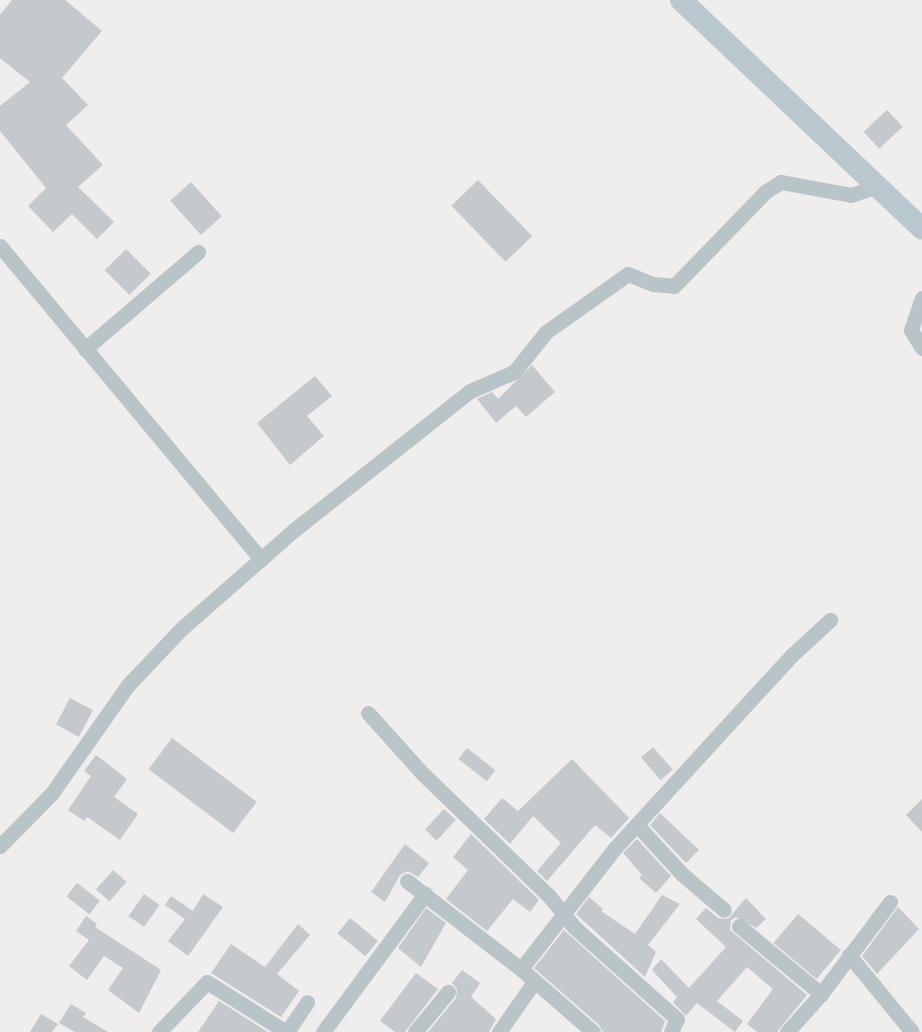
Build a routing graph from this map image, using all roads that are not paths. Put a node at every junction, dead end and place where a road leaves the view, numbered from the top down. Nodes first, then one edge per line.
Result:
1 (689, 3) edge
2 (877, 186) junction
3 (922, 229) edge
4 (0, 246) edge
5 (198, 252) dead end
6 (922, 298) edge
7 (922, 348) edge
8 (85, 349) junction
9 (261, 559) junction
10 (830, 620) dead end
11 (368, 713) dead end
12 (637, 825) junction
13 (0, 846) edge
14 (407, 880) dead end
15 (425, 894) junction
16 (890, 902) dead end
17 (724, 910) dead end
18 (564, 916) junction
19 (739, 926) dead end
20 (849, 955) junction
21 (521, 969) junction
22 (534, 982) junction
23 (448, 992) dead end
24 (821, 994) junction
25 (307, 1002) dead end
26 (159, 1032) edge
27 (287, 1032) edge
28 (323, 1032) edge
29 (415, 1032) edge
30 (499, 1032) edge
31 (593, 1032) edge
32 (671, 1032) edge
33 (787, 1032) edge
34 (912, 1032) edge

1 - 2 street
2 - 3 street
2 - 9 street
4 - 8 street
5 - 8 street
6 - 7 street
8 - 9 street
9 - 13 street
10 - 12 street
11 - 18 street
12 - 17 street
12 - 18 street
14 - 15 street
15 - 21 street
15 - 28 street
16 - 20 street
18 - 21 street
18 - 32 street
19 - 24 street
20 - 24 street
20 - 34 street
21 - 22 street
22 - 30 street
22 - 31 street
23 - 29 street
24 - 33 street
25 - 27 street
26 - 27 street

